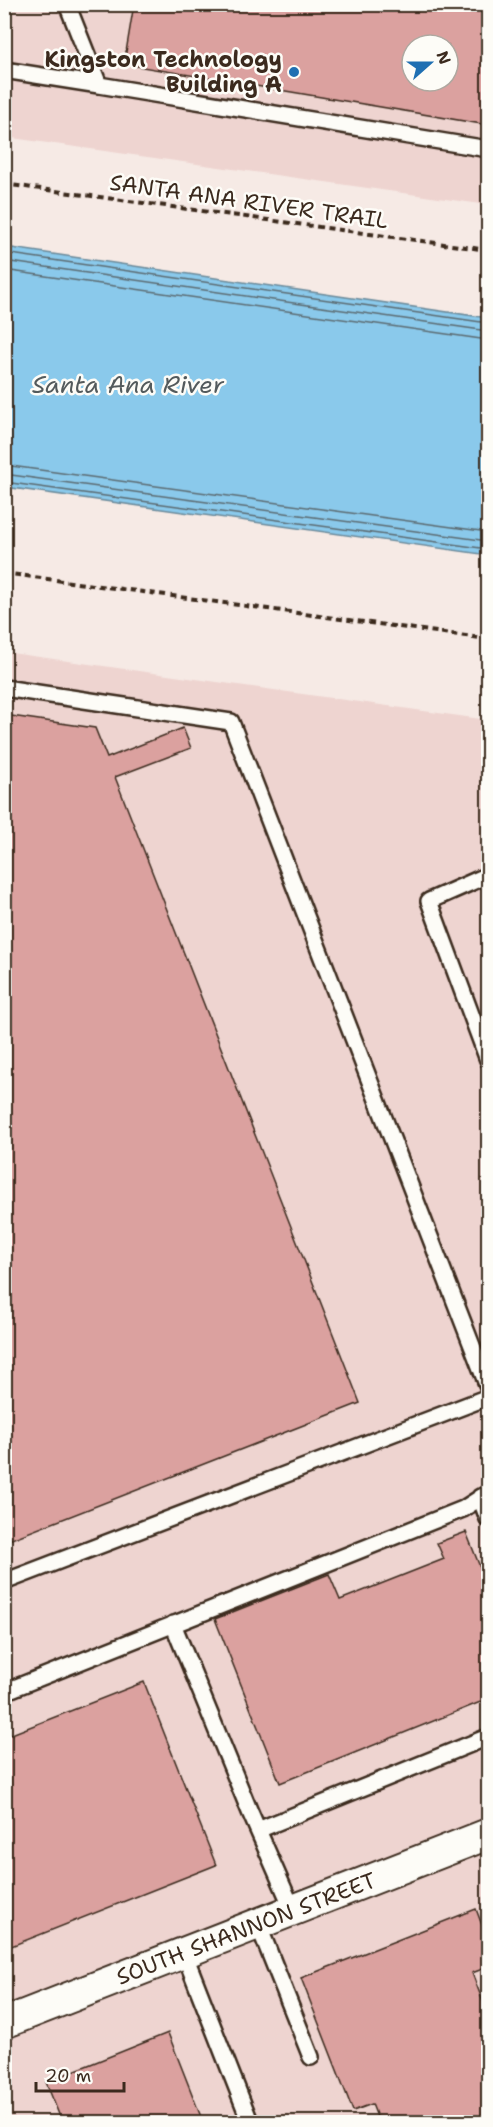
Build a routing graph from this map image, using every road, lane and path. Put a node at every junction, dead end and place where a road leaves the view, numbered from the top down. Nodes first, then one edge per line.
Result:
1 (67, 4) edge
2 (4, 70) edge
3 (99, 85) junction
4 (489, 149) edge
5 (4, 184) edge
6 (489, 250) edge
7 (4, 573) edge
8 (489, 639) edge
9 (4, 688) edge
10 (489, 875) edge
11 (489, 1060) edge
12 (489, 1387) edge
13 (489, 1397) edge
14 (484, 1495) edge
15 (489, 1519) edge
16 (4, 1582) edge
17 (173, 1624) junction
18 (4, 1692) edge
19 (489, 1737) edge
20 (258, 1830) junction
21 (489, 1834) edge
22 (293, 1910) junction
23 (258, 1924) junction
24 (184, 1953) junction
25 (4, 2023) edge
26 (311, 2057) dead end
27 (249, 2119) dead end

1 - 3 lane
2 - 3 lane
3 - 4 lane
5 - 6 path, SANTA ANA RIVER TRAIL
7 - 8 path
9 - 12 lane
10 - 11 lane
13 - 16 lane
14 - 15 lane
14 - 17 lane
17 - 18 lane
17 - 20 lane
19 - 20 lane
20 - 22 lane
21 - 22 street, SOUTH SHANNON STREET
22 - 23 street, SOUTH SHANNON STREET
23 - 24 street, SOUTH SHANNON STREET
23 - 26 lane
24 - 25 street, SOUTH SHANNON STREET
24 - 27 lane

